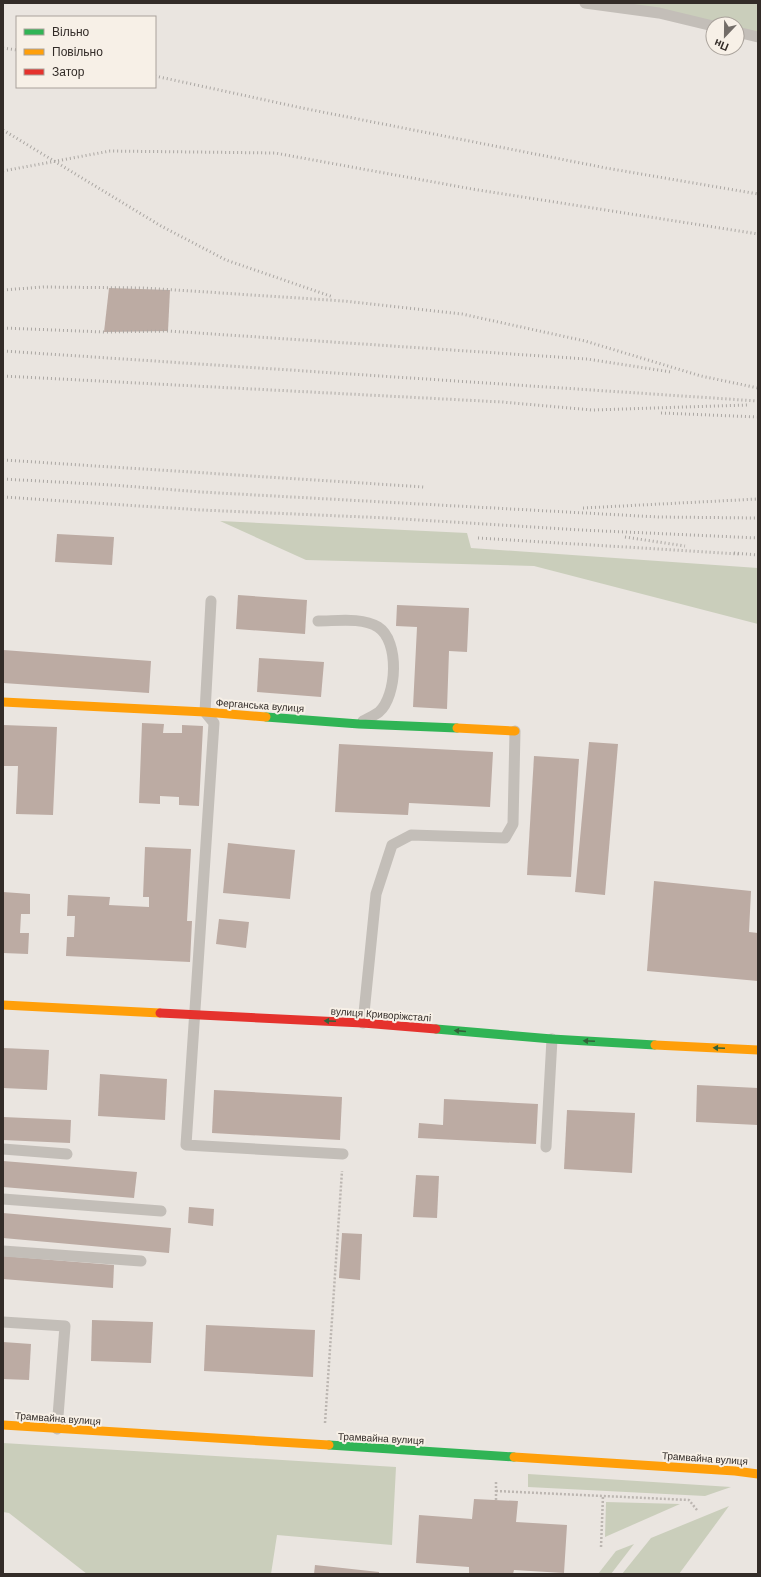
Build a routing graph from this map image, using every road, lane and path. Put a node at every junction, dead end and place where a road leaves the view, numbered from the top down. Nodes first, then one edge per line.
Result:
1 (585, 3) edge
2 (705, 24) edge
3 (745, 34) edge
4 (758, 37) edge
5 (211, 601) dead end
6 (318, 621) dead end
7 (3, 702) edge
8 (205, 712) junction
9 (359, 724) junction
10 (515, 731) joint
11 (3, 1005) edge
12 (194, 1015) junction
13 (363, 1023) junction
14 (552, 1039) junction
15 (758, 1050) edge
16 (546, 1147) dead end
17 (3, 1149) edge
18 (67, 1154) dead end
19 (343, 1154) joint
20 (3, 1199) edge
21 (161, 1211) dead end
22 (3, 1251) edge
23 (140, 1261) dead end
24 (3, 1322) edge
25 (3, 1425) edge
26 (57, 1429) junction
27 (323, 1446) junction
28 (758, 1474) edge
29 (496, 1491) dead end
30 (603, 1496) junction
31 (697, 1510) dead end
32 (601, 1547) dead end

1 - 2 lane
3 - 4 lane
5 - 8 lane
6 - 9 lane
7 - 8 street, Ферганська вулиця
8 - 9 street, Ферганська вулиця
8 - 12 lane
9 - 10 street, Ферганська вулиця
10 - 13 lane
11 - 12 street, вулиця Криворіжсталі
13 -> 12 street, вулиця Криворіжсталі
12 - 19 lane
14 -> 13 street, вулиця Криворіжсталі
15 -> 14 street, вулиця Криворіжсталі
14 - 16 lane
17 - 18 lane
19 - 27 path
20 - 21 lane
22 - 23 lane
24 - 26 lane
25 - 26 street, Трамвайна вулиця
26 - 27 street, Трамвайна вулиця
27 - 28 street, Трамвайна вулиця
29 - 30 path
30 - 31 path
30 - 32 path

